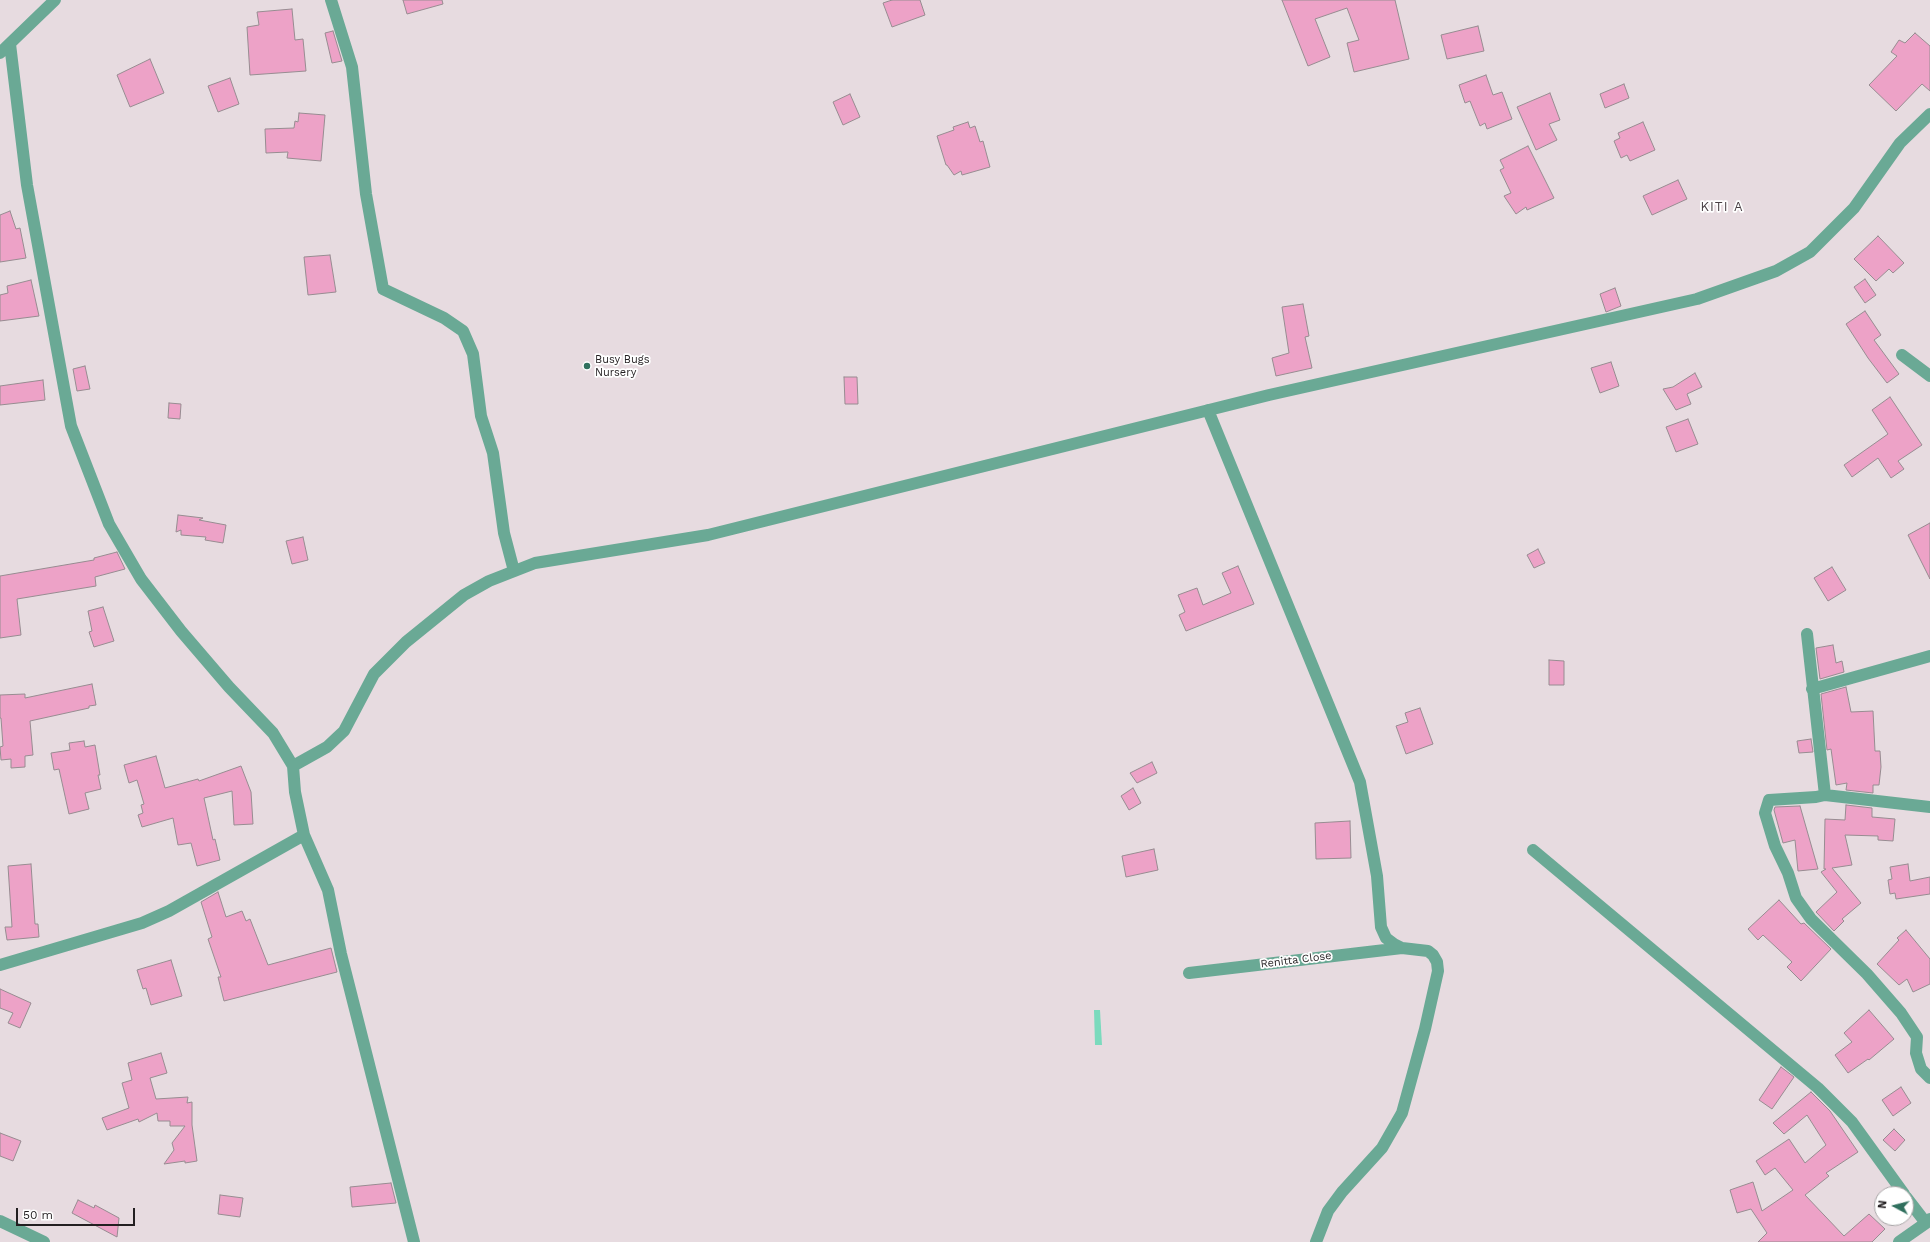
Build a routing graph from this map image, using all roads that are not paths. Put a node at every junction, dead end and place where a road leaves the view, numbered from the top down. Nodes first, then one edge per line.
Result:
1 (42, 0) edge
2 (54, 0) edge
3 (331, 0) edge
4 (41, 14) junction
5 (10, 44) junction
6 (0, 53) edge
7 (1930, 114) edge
8 (1902, 355) dead end
9 (1930, 376) edge
10 (1208, 410) junction
11 (514, 571) junction
12 (1807, 634) dead end
13 (1930, 656) edge
14 (1812, 689) junction
15 (293, 766) junction
16 (1825, 794) junction
17 (1930, 807) edge
18 (304, 835) junction
19 (1533, 850) dead end
20 (1402, 948) junction
21 (0, 965) edge
22 (1189, 973) dead end
23 (1930, 1078) edge
24 (1898, 1186) edge
25 (1914, 1206) edge
26 (0, 1221) edge
27 (1928, 1221) edge
28 (44, 1242) edge
29 (414, 1242) edge
30 (1316, 1242) edge
31 (1899, 1242) edge

1 - 4 street
2 - 4 street
3 - 11 street
4 - 5 street
5 - 6 street
5 - 15 street
7 - 10 street
8 - 9 street
10 - 11 street
10 - 20 street
11 - 15 street
12 - 14 street
13 - 14 street
14 - 16 street
15 - 18 street
16 - 17 street
16 - 23 street
18 - 21 street
18 - 29 street
19 - 24 street
20 - 22 street, Renitta Close
20 - 30 street
25 - 27 street
26 - 28 street
27 - 31 street

